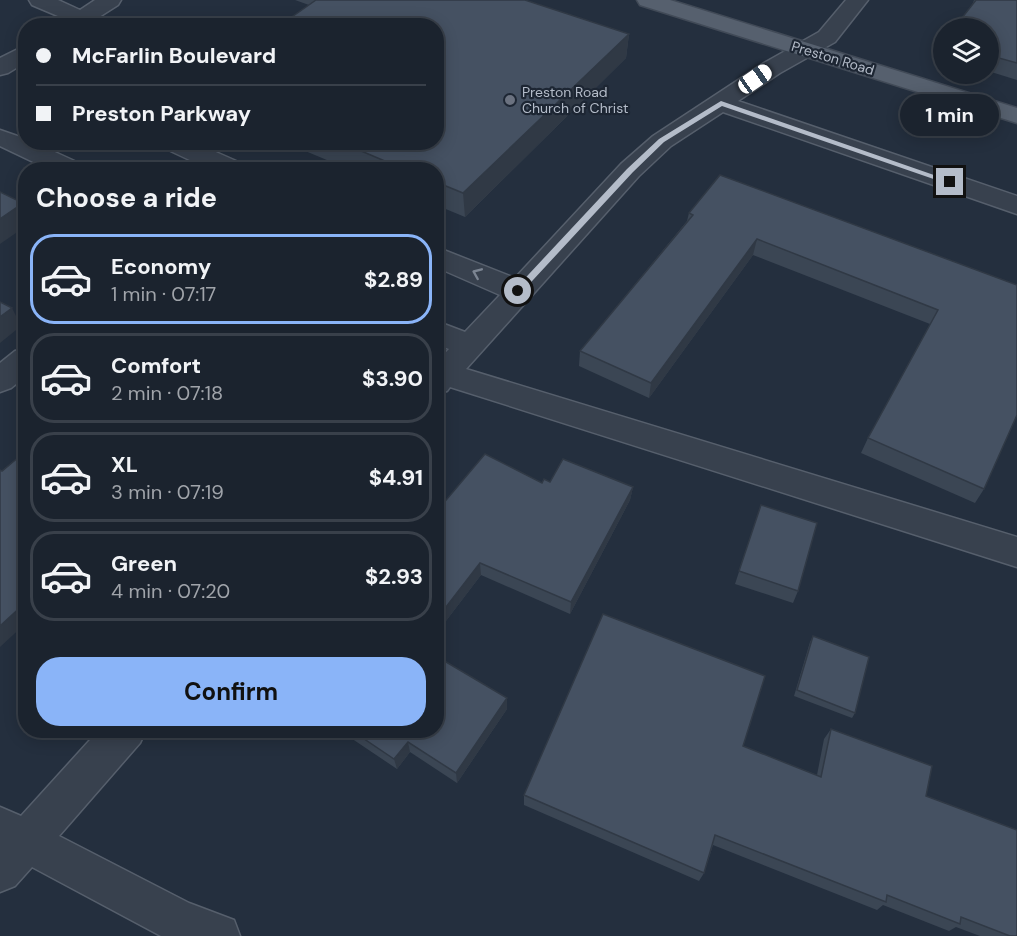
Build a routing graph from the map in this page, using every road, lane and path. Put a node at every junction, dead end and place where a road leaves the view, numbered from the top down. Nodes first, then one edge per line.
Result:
1 (40, 0) edge
2 (110, 0) edge
3 (648, 0) edge
4 (857, 0) edge
5 (69, 18) edge
6 (81, 18) edge
7 (806, 49) junction
8 (18, 57) edge
9 (0, 68) edge
10 (721, 103) junction
11 (1017, 116) edge
12 (0, 137) edge
13 (18, 142) edge
14 (36, 150) edge
15 (189, 150) edge
16 (58, 162) edge
17 (216, 162) edge
18 (1017, 205) edge
19 (444, 259) edge
20 (518, 291) junction
21 (444, 335) edge
22 (469, 346) junction
23 (18, 366) edge
24 (444, 374) edge
25 (444, 379) edge
26 (0, 380) edge
27 (1017, 552) edge
28 (118, 738) edge
29 (9, 847) edge
30 (218, 936) edge

1 - 5 street
2 - 6 street
3 - 7 main road, Preston Road
4 - 7 street
7 - 10 street
7 - 11 main road, Preston Road
8 - 9 street
10 - 18 street
10 - 20 street
12 - 13 street
14 - 16 street
15 - 17 street
20 -> 19 street
20 - 22 street
21 - 22 street
22 - 24 street
23 - 26 street
25 - 27 street
28 - 29 street
29 - 30 street

